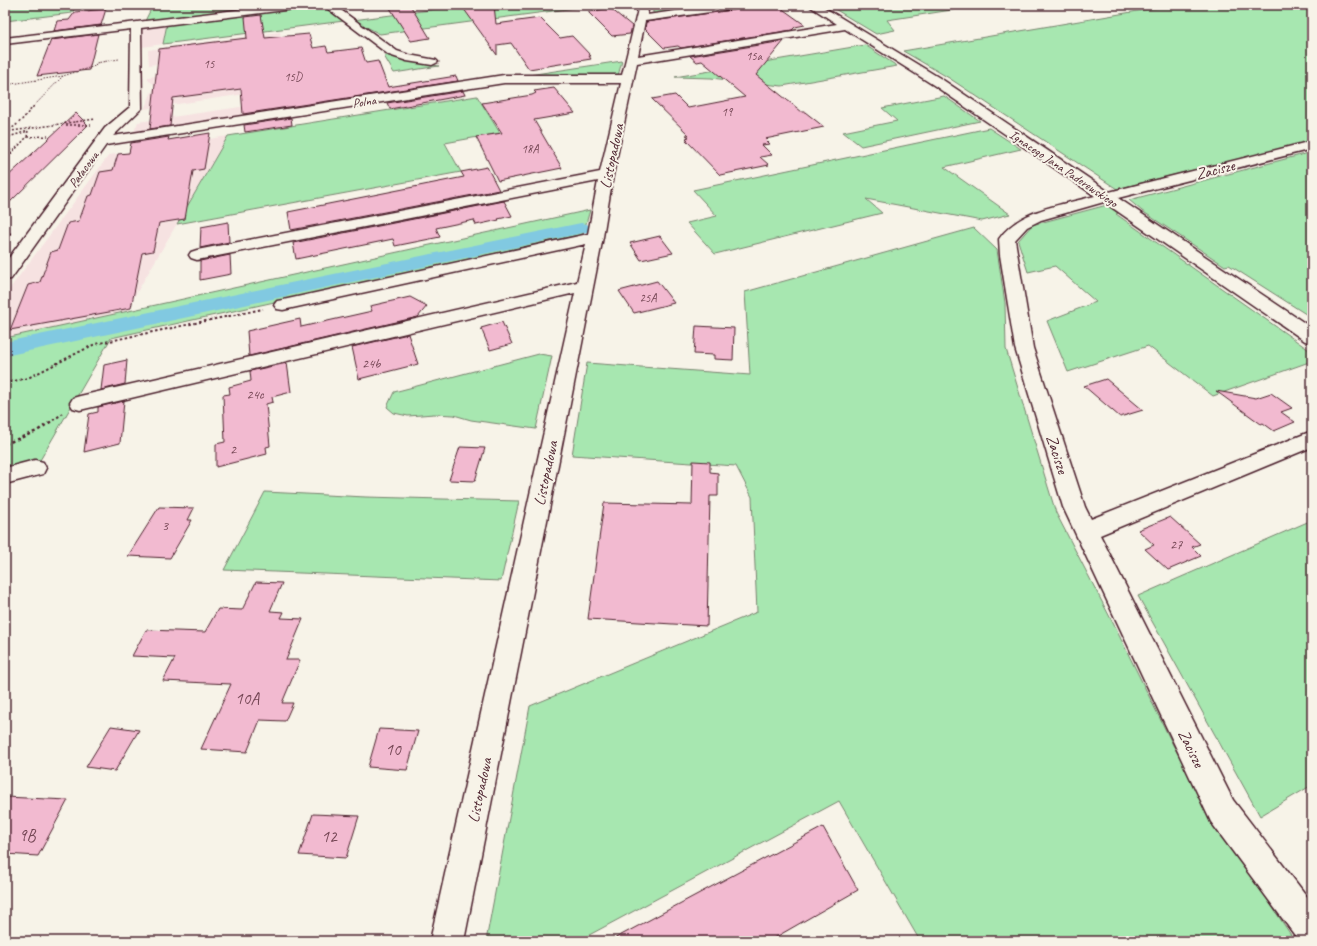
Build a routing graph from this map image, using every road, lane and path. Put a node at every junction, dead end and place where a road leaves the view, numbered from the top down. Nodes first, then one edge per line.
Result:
1 (301, 5) edge
2 (328, 5) edge
3 (644, 5) edge
4 (739, 5) edge
5 (813, 5) edge
6 (641, 19) junction
7 (136, 25) junction
8 (846, 26) junction
9 (5, 41) edge
10 (122, 60) dead end
11 (632, 60) junction
12 (432, 62) dead end
13 (63, 76) junction
14 (54, 77) junction
15 (60, 79) junction
16 (627, 79) junction
17 (5, 85) edge
18 (98, 118) dead end
19 (64, 124) junction
20 (97, 125) dead end
21 (10, 130) junction
22 (5, 131) edge
23 (28, 131) junction
24 (27, 136) junction
25 (48, 136) dead end
26 (5, 138) edge
27 (102, 142) junction
28 (1312, 145) edge
29 (5, 150) edge
30 (15, 150) junction
31 (5, 160) edge
32 (606, 175) junction
33 (1107, 197) junction
34 (595, 237) junction
35 (197, 255) dead end
36 (5, 275) edge
37 (583, 286) junction
38 (283, 305) joint
39 (1312, 336) edge
40 (5, 382) edge
41 (80, 404) joint
42 (1312, 439) edge
43 (5, 444) edge
44 (35, 468) dead end
45 (5, 476) edge
46 (1086, 530) junction
47 (1312, 931) edge
48 (447, 941) edge

1 - 7 street
2 - 12 street
3 - 6 street, Listopadowa
4 - 6 street
5 - 8 street, Ignacego Jana Paderewskiego
6 - 11 street, Listopadowa
7 - 9 street
7 - 27 street, Pałacowa
8 - 11 street
8 - 33 street, Ignacego Jana Paderewskiego
10 - 13 path
11 - 16 street, Listopadowa
13 - 14 path
13 - 15 path
14 - 15 path
14 - 17 path
15 - 21 path
16 - 27 street, Polna
16 - 32 street, Listopadowa
18 - 19 path
19 - 20 path
19 - 23 path
21 - 22 path
21 - 23 path
23 - 24 path
23 - 26 path
24 - 25 path
24 - 30 path
27 - 36 street, Pałacowa
28 - 33 street, Zacisze
29 - 30 path
30 - 31 path
32 - 34 street, Listopadowa
32 - 35 street
33 - 39 street, Ignacego Jana Paderewskiego
33 - 46 street, Zacisze
34 - 37 street, Listopadowa
34 - 38 street
37 - 41 street
37 - 48 street, Listopadowa
38 - 40 path
41 - 43 path
42 - 46 street
44 - 45 street
46 - 47 street, Zacisze

